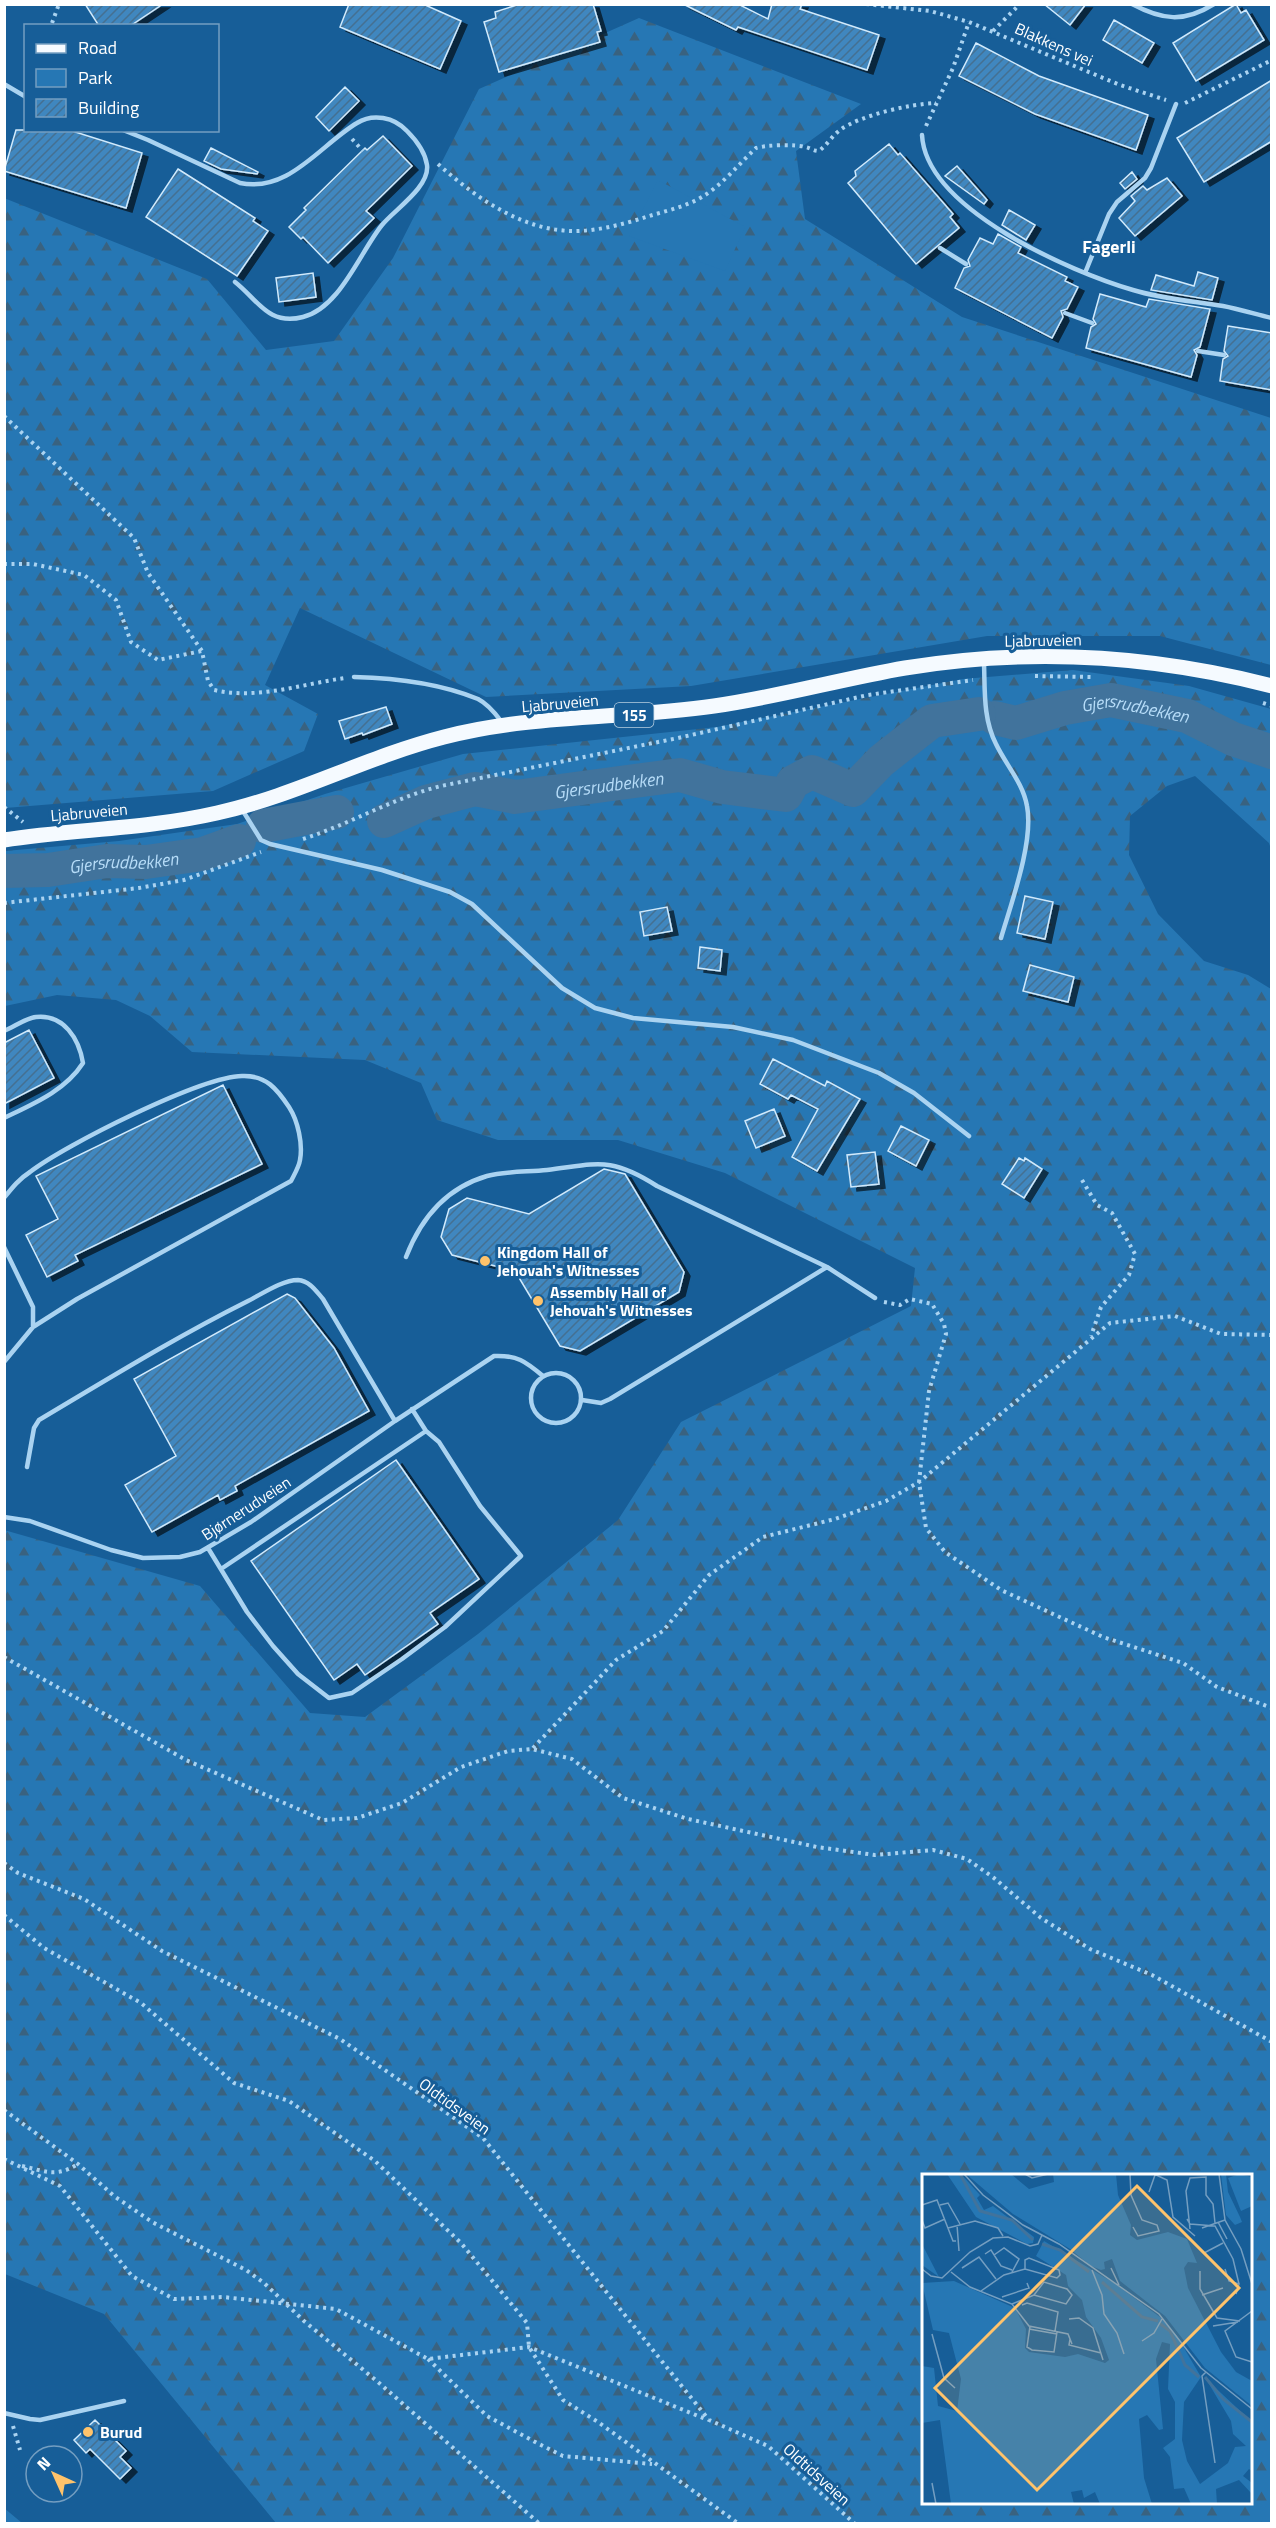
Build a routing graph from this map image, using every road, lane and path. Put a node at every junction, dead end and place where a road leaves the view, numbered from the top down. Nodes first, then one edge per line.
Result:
1 (59, 4) edge
2 (866, 4) edge
3 (1020, 4) edge
4 (1132, 4) edge
5 (1214, 4) edge
6 (909, 6) edge
7 (969, 22) junction
8 (52, 23) dead end
9 (993, 31) junction
10 (1272, 60) edge
11 (4, 84) edge
12 (24, 96) edge
13 (936, 103) junction
14 (1176, 104) junction
15 (128, 132) edge
16 (922, 135) joint
17 (423, 152) junction
18 (940, 248) dead end
19 (966, 264) dead end
20 (1084, 273) junction
21 (235, 282) dead end
22 (1065, 313) dead end
23 (1272, 318) edge
24 (1092, 323) dead end
25 (1198, 351) dead end
26 (1224, 355) dead end
27 (4, 416) edge
28 (4, 564) edge
29 (202, 651) junction
30 (984, 660) junction
31 (1024, 676) dead end
32 (354, 677) joint
33 (1101, 677) dead end
34 (985, 679) junction
35 (1272, 686) edge
36 (1255, 701) dead end
37 (1272, 706) edge
38 (506, 726) junction
39 (241, 806) junction
40 (4, 840) edge
41 (278, 847) junction
42 (4, 903) edge
43 (1001, 938) dead end
44 (4, 1031) edge
45 (4, 1118) edge
46 (969, 1136) dead end
47 (1082, 1180) dead end
48 (4, 1198) edge
49 (4, 1247) edge
50 (406, 1257) dead end
51 (827, 1267) junction
52 (875, 1298) joint
53 (33, 1327) junction
54 (1272, 1335) edge
55 (1091, 1338) junction
56 (4, 1362) edge
57 (543, 1376) junction
58 (582, 1400) junction
59 (412, 1409) junction
60 (395, 1421) junction
61 (426, 1431) junction
62 (27, 1467) dead end
63 (919, 1482) junction
64 (4, 1517) edge
65 (208, 1548) junction
66 (220, 1569) junction
67 (5, 1657) edge
68 (1272, 1708) edge
69 (532, 1749) junction
70 (4, 1863) edge
71 (4, 1915) edge
72 (1272, 2042) edge
73 (4, 2110) edge
74 (4, 2159) edge
75 (13, 2164) junction
76 (78, 2164) junction
77 (285, 2304) junction
78 (529, 2347) junction
79 (428, 2359) junction
80 (124, 2401) dead end
81 (7, 2413) edge
82 (709, 2420) junction
83 (20, 2450) dead end
84 (654, 2464) junction
85 (540, 2523) edge
86 (740, 2523) edge
87 (855, 2523) edge

1 - 8 path
2 - 6 path, Blakkens vei
3 - 9 path
4 - 5 lane
6 - 7 path, Blakkens vei
7 - 9 path, Blakkens vei
7 - 13 path
9 - 14 path, Blakkens vei
10 - 14 path
11 - 12 lane
13 - 16 path
13 - 17 path
14 - 20 lane
15 - 17 lane
16 - 20 lane
17 - 21 lane
18 - 19 lane
20 - 23 lane
22 - 24 lane
25 - 26 lane
27 - 29 path
28 - 29 path
29 - 32 path
30 - 34 lane
30 - 35 main road, Ljabruveien / 155
30 - 38 main road, Ljabruveien / 155
31 - 33 path
32 - 38 lane
34 - 41 path
34 - 43 lane
36 - 37 path
38 - 39 main road, Ljabruveien / 155
39 - 40 main road, Ljabruveien / 155
39 - 41 lane
41 - 42 path
41 - 46 lane
44 - 45 lane
47 - 55 path
48 - 53 lane
49 - 53 lane
50 - 51 lane
51 - 52 lane
51 - 58 lane
52 - 63 path
53 - 56 lane
54 - 55 path
55 - 63 path
57 - 58 lane
57 - 58 lane
57 - 59 lane, Bjørnerudveien
59 - 60 lane, Bjørnerudveien
59 - 61 lane
60 - 62 lane
60 - 65 lane, Bjørnerudveien
61 - 66 lane
61 - 66 lane
63 - 68 path
63 - 69 path
64 - 65 lane, Bjørnerudveien
65 - 66 lane
67 - 69 path
69 - 72 path
70 - 82 path, Oldtidsveien
71 - 78 path
73 - 76 path
74 - 75 path
75 - 76 path
75 - 77 path
76 - 77 path
77 - 79 path
77 - 85 path
78 - 79 path
78 - 82 path
78 - 84 path
79 - 84 path
80 - 81 lane
81 - 83 path
82 - 87 path, Oldtidsveien
84 - 86 path

